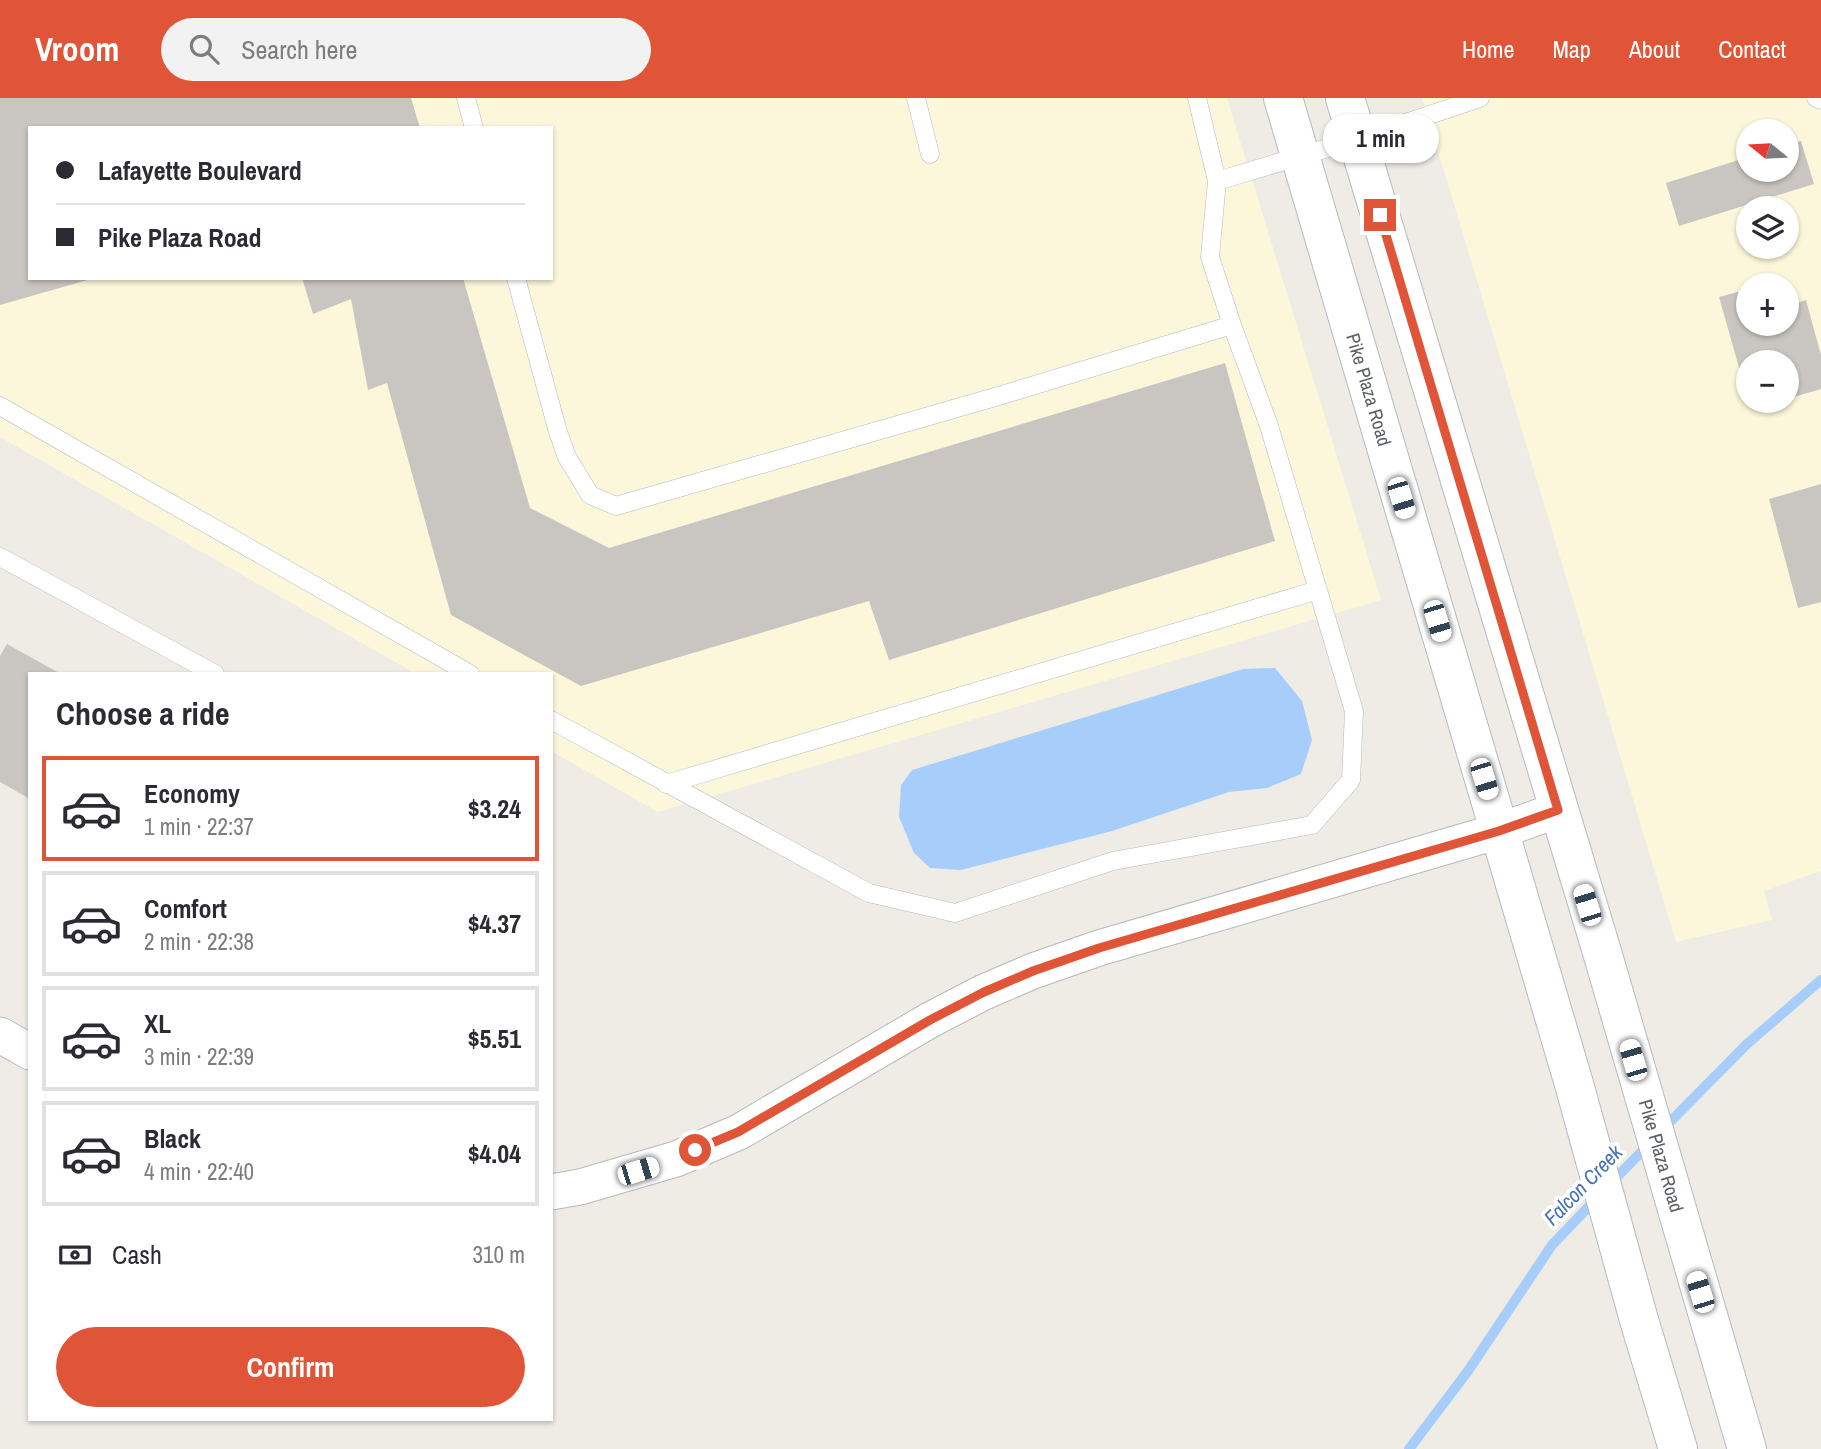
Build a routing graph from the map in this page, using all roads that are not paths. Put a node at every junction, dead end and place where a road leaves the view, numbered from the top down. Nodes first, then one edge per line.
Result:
1 (466, 98) edge
2 (916, 98) edge
3 (1197, 98) edge
4 (1283, 98) edge
5 (1346, 98) edge
6 (1480, 98) edge
7 (1816, 98) edge
8 (1821, 100) edge
9 (473, 126) edge
10 (1358, 139) junction
11 (930, 154) dead end
12 (1300, 156) junction
13 (1217, 181) junction
14 (517, 280) edge
15 (1232, 325) junction
16 (0, 406) edge
17 (0, 557) edge
18 (1318, 590) junction
19 (211, 672) edge
20 (466, 672) edge
21 (553, 721) edge
22 (666, 783) junction
23 (1558, 810) junction
24 (1499, 831) junction
25 (0, 1035) edge
26 (28, 1051) edge
27 (553, 1192) edge
28 (1678, 1449) edge
29 (1747, 1449) edge

1 - 9 lane
2 - 11 lane
3 - 13 lane
4 - 12 main road, Pike Plaza Road
5 - 10 main road, Pike Plaza Road
6 - 10 lane
7 - 8 lane
10 - 12 lane
10 - 23 main road, Pike Plaza Road
12 - 13 lane
12 - 24 main road, Pike Plaza Road
13 - 15 lane
14 - 15 lane
15 - 18 lane
16 - 20 lane
17 - 19 lane
18 - 22 lane
18 - 22 lane
21 - 22 lane
23 - 24 street
23 - 29 main road, Pike Plaza Road
24 - 27 street
24 - 28 main road, Pike Plaza Road
25 - 26 street

